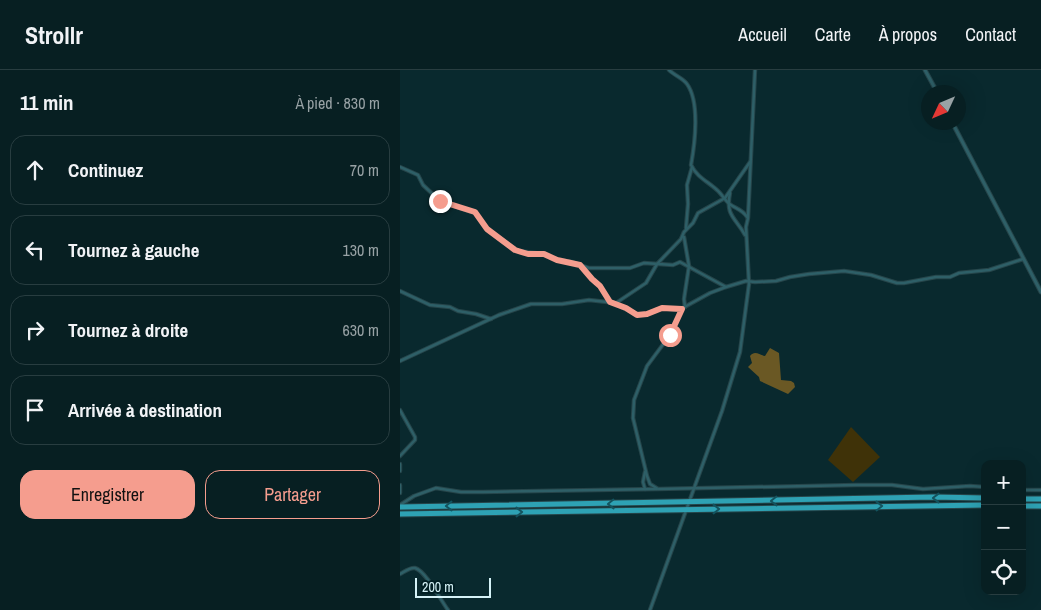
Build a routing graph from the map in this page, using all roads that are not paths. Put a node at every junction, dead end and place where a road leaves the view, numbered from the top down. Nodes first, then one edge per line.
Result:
1 (669, 70) edge
2 (755, 70) edge
3 (925, 70) edge
4 (933, 85) edge
5 (956, 130) edge
6 (751, 161) junction
7 (400, 167) edge
8 (692, 167) junction
9 (730, 192) junction
10 (725, 199) junction
11 (728, 202) junction
12 (748, 218) junction
13 (686, 229) junction
14 (683, 236) junction
15 (746, 238) junction
16 (1023, 259) junction
17 (657, 264) junction
18 (580, 265) junction
19 (689, 266) junction
20 (749, 281) junction
21 (726, 287) junction
22 (400, 291) edge
23 (1041, 292) edge
24 (624, 297) junction
25 (612, 303) junction
26 (626, 308) junction
27 (683, 308) junction
28 (492, 319) junction
29 (400, 361) edge
30 (400, 410) edge
31 (400, 456) edge
32 (400, 464) edge
33 (400, 471) edge
34 (646, 471) junction
35 (400, 486) edge
36 (981, 487) edge
37 (658, 488) junction
38 (694, 488) junction
39 (645, 489) junction
40 (1026, 490) edge
41 (1041, 490) edge
42 (400, 493) edge
43 (981, 498) edge
44 (1026, 498) edge
45 (1041, 499) edge
46 (688, 502) junction
47 (400, 504) edge
48 (981, 505) edge
49 (1026, 506) edge
50 (1041, 506) edge
51 (686, 510) junction
52 (400, 514) edge
53 (400, 574) edge
54 (448, 610) edge
55 (650, 610) edge

1 - 8 street
2 - 6 street
3 - 4 street
5 - 16 street
6 - 9 street
6 - 12 street
7 - 18 street
8 - 10 street
8 - 13 street
9 - 10 street
9 - 11 street
10 - 11 street
10 - 13 street
11 - 12 street
11 - 15 street
12 - 15 street
13 - 14 street
14 - 17 street
14 - 19 street
15 - 20 street
16 - 20 street
16 - 23 street
17 - 18 street
17 - 19 street
17 - 24 street
18 - 25 street
19 - 21 street
19 - 27 street
20 - 21 street
20 - 38 street
21 - 27 street
22 - 28 street
24 - 25 street
24 - 26 street
25 - 26 street
25 - 28 street
26 - 27 street
27 - 34 street
28 - 29 street
30 - 31 street
32 - 33 street
34 - 37 street
34 - 39 street
35 - 42 street
36 - 38 street
37 - 38 street
37 - 39 street
38 - 46 street
39 - 47 street
40 - 41 street
43 -> 46 highway
44 - 45 highway
46 -> 47 highway
46 - 51 street
51 -> 48 highway
49 - 50 highway
52 -> 51 highway
51 - 55 street
53 - 54 street

